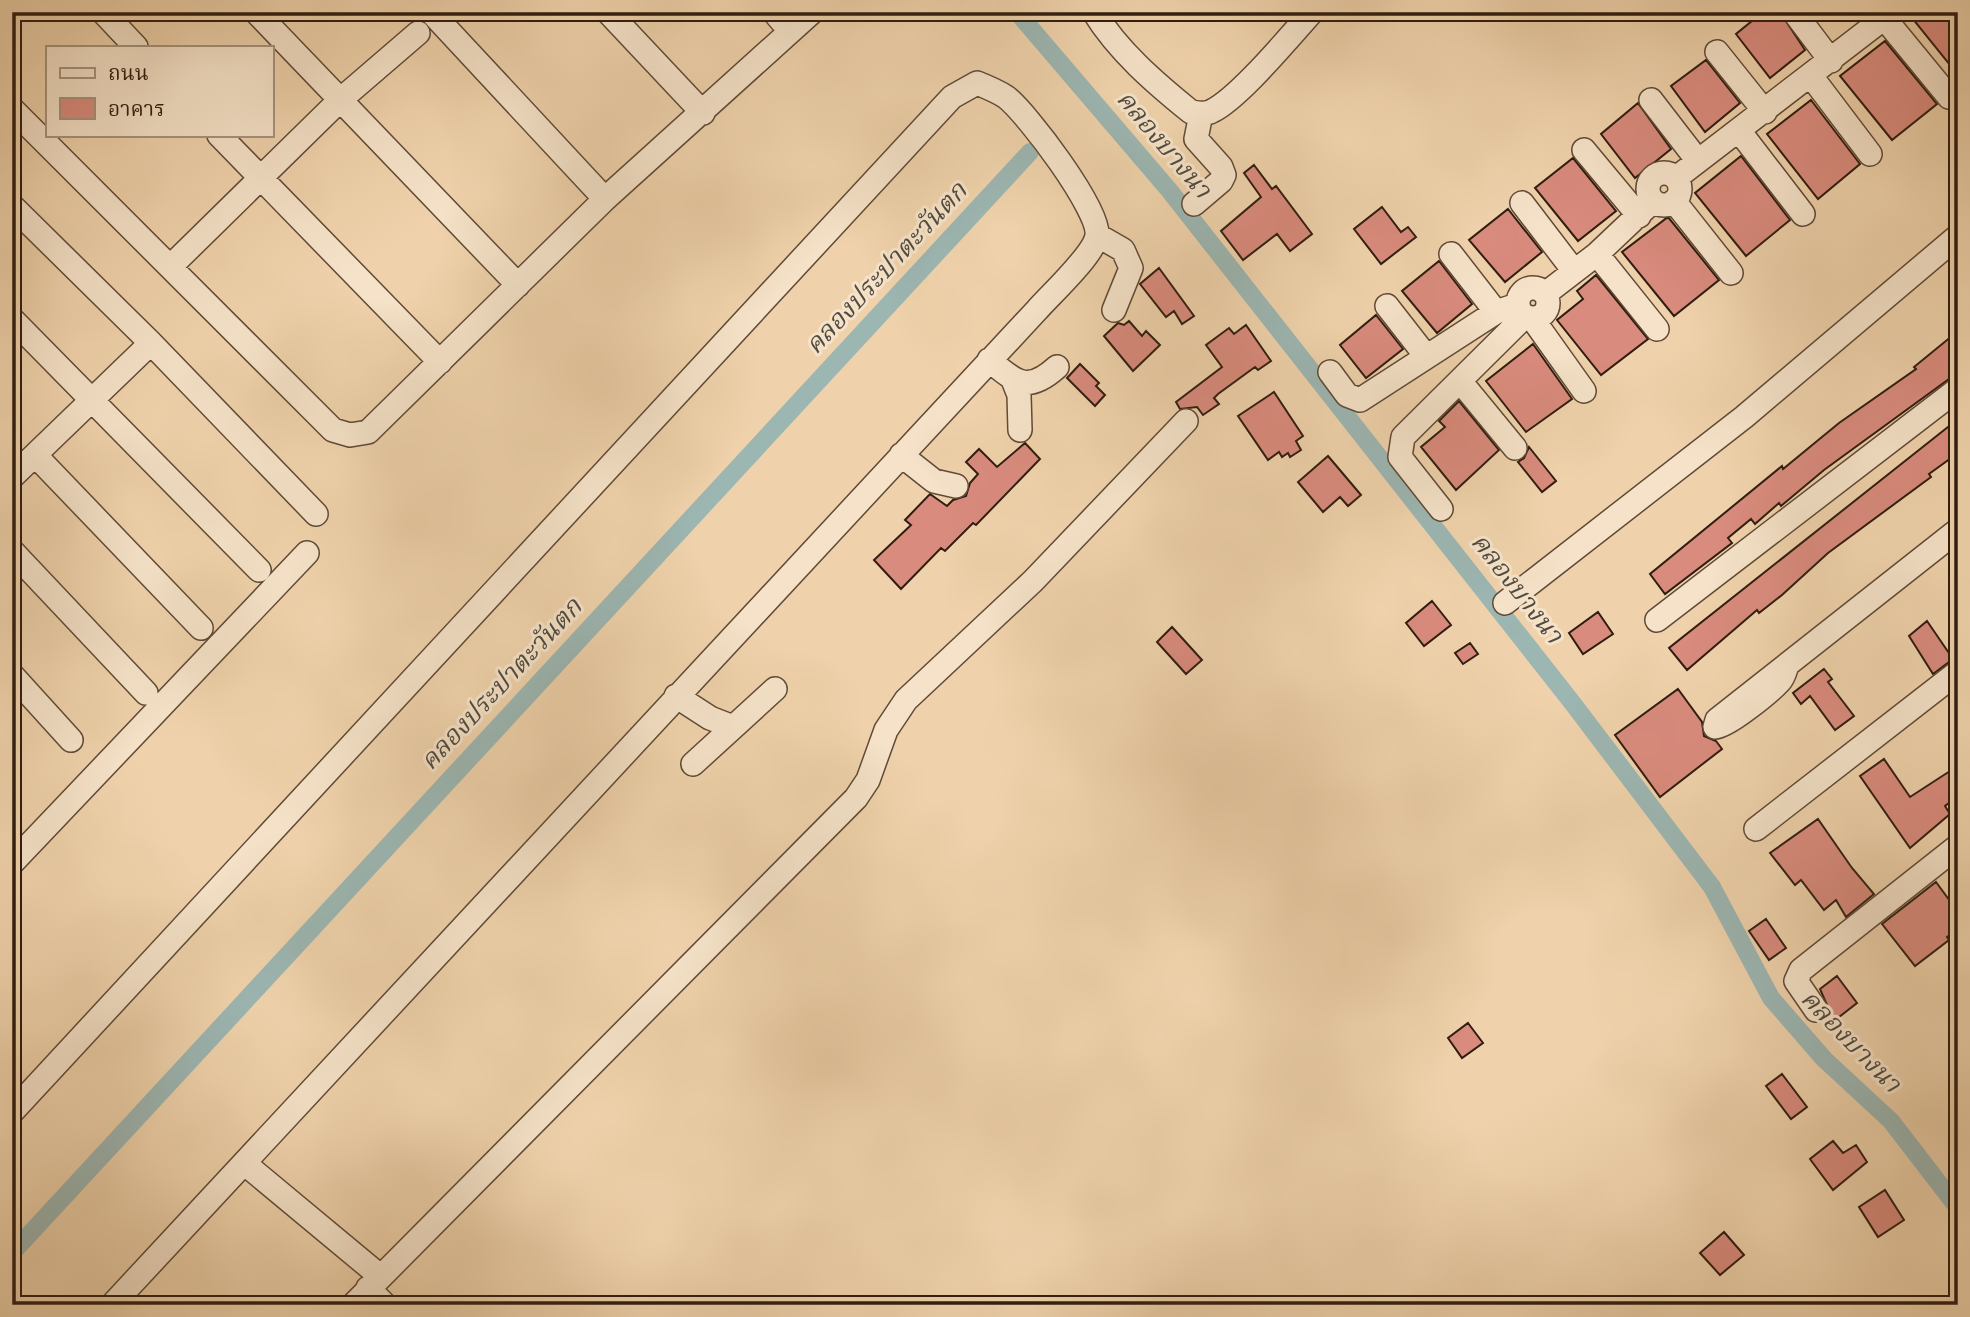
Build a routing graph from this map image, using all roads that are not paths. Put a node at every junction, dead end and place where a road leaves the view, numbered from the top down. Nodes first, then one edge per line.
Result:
1 (103, 12) edge
2 (256, 12) edge
3 (608, 12) edge
4 (774, 12) edge
5 (812, 12) edge
6 (1094, 12) edge
7 (1312, 12) edge
8 (1794, 12) edge
9 (440, 15) edge
10 (1888, 15) edge
11 (790, 31) junction
12 (418, 33) dead end
13 (135, 46) edge
14 (1717, 52) dead end
15 (1831, 61) junction
16 (1811, 76) junction
17 (1949, 97) dead end
18 (1651, 100) dead end
19 (339, 102) junction
20 (12, 109) edge
21 (1765, 112) junction
22 (703, 113) junction
23 (1201, 114) junction
24 (1740, 132) junction
25 (220, 136) edge
26 (1584, 150) dead end
27 (1871, 154) dead end
28 (1698, 161) junction
29 (260, 178) junction
30 (605, 199) junction
31 (1522, 202) dead end
32 (1194, 204) dead end
33 (12, 206) edge
34 (1656, 206) junction
35 (1803, 214) dead end
36 (1097, 235) junction
37 (1958, 236) edge
38 (1451, 254) dead end
39 (1597, 254) junction
40 (170, 267) junction
41 (1574, 271) junction
42 (1731, 273) dead end
43 (518, 285) junction
44 (1387, 306) dead end
45 (1114, 310) dead end
46 (1517, 313) junction
47 (12, 319) edge
48 (1657, 329) dead end
49 (151, 343) junction
50 (1426, 356) junction
51 (989, 360) junction
52 (440, 362) junction
53 (1057, 367) dead end
54 (1329, 372) dead end
55 (1013, 380) junction
56 (1460, 381) junction
57 (1958, 389) edge
58 (1584, 391) dead end
59 (94, 399) junction
60 (1186, 421) dead end
61 (1020, 430) dead end
62 (1515, 448) dead end
63 (901, 455) junction
64 (21, 464) edge
65 (956, 486) dead end
66 (1441, 509) dead end
67 (316, 514) dead end
68 (1958, 530) edge
69 (12, 551) edge
70 (307, 553) dead end
71 (259, 570) dead end
72 (1506, 603) dead end
73 (1657, 620) dead end
74 (201, 628) dead end
75 (1787, 665) dead end
76 (1958, 672) edge
77 (775, 688) dead end
78 (17, 691) edge
79 (146, 693) dead end
80 (676, 696) junction
81 (733, 727) junction
82 (71, 740) dead end
83 (693, 764) dead end
84 (1756, 829) dead end
85 (1958, 846) edge
86 (12, 863) edge
87 (1816, 1010) dead end
88 (12, 1112) edge
89 (244, 1163) junction
90 (367, 1290) edge
91 (112, 1305) edge
92 (385, 1305) edge

1 - 13 street
2 - 19 street
3 - 22 street
4 - 11 street
5 - 11 street
6 - 23 street
7 - 23 street
8 - 15 street
9 - 30 street
10 - 15 street
10 - 17 street
11 - 22 street
12 - 19 street
14 - 21 street
15 - 16 street
16 - 21 street
16 - 27 street
18 - 28 street
19 - 29 street
19 - 43 street
20 - 40 street
21 - 24 street
22 - 30 street
23 - 32 street
24 - 28 street
24 - 35 street
25 - 29 street
26 - 34 street
28 - 34 street
29 - 40 street
29 - 52 street
30 - 43 street
31 - 41 street
33 - 49 street
34 - 39 street
34 - 42 street
36 - 45 street
36 - 51 street
36 - 88 street
37 - 72 street
38 - 46 street
39 - 41 street
39 - 48 street
40 - 52 street
41 - 46 street
43 - 52 street
44 - 50 street
46 - 50 street
46 - 56 street
46 - 58 street
47 - 59 street
49 - 59 street
49 - 67 street
50 - 54 street
51 - 55 street
51 - 63 street
53 - 55 street
55 - 61 street
56 - 62 street
56 - 66 street
57 - 73 street
59 - 64 street
59 - 71 street
60 - 90 street
63 - 65 street
63 - 80 street
64 - 74 street
68 - 75 street
69 - 79 street
70 - 86 street
76 - 84 street
77 - 81 street
78 - 82 street
80 - 81 street
80 - 89 street
81 - 83 street
85 - 87 street
89 - 90 street
89 - 91 street
90 - 92 street

